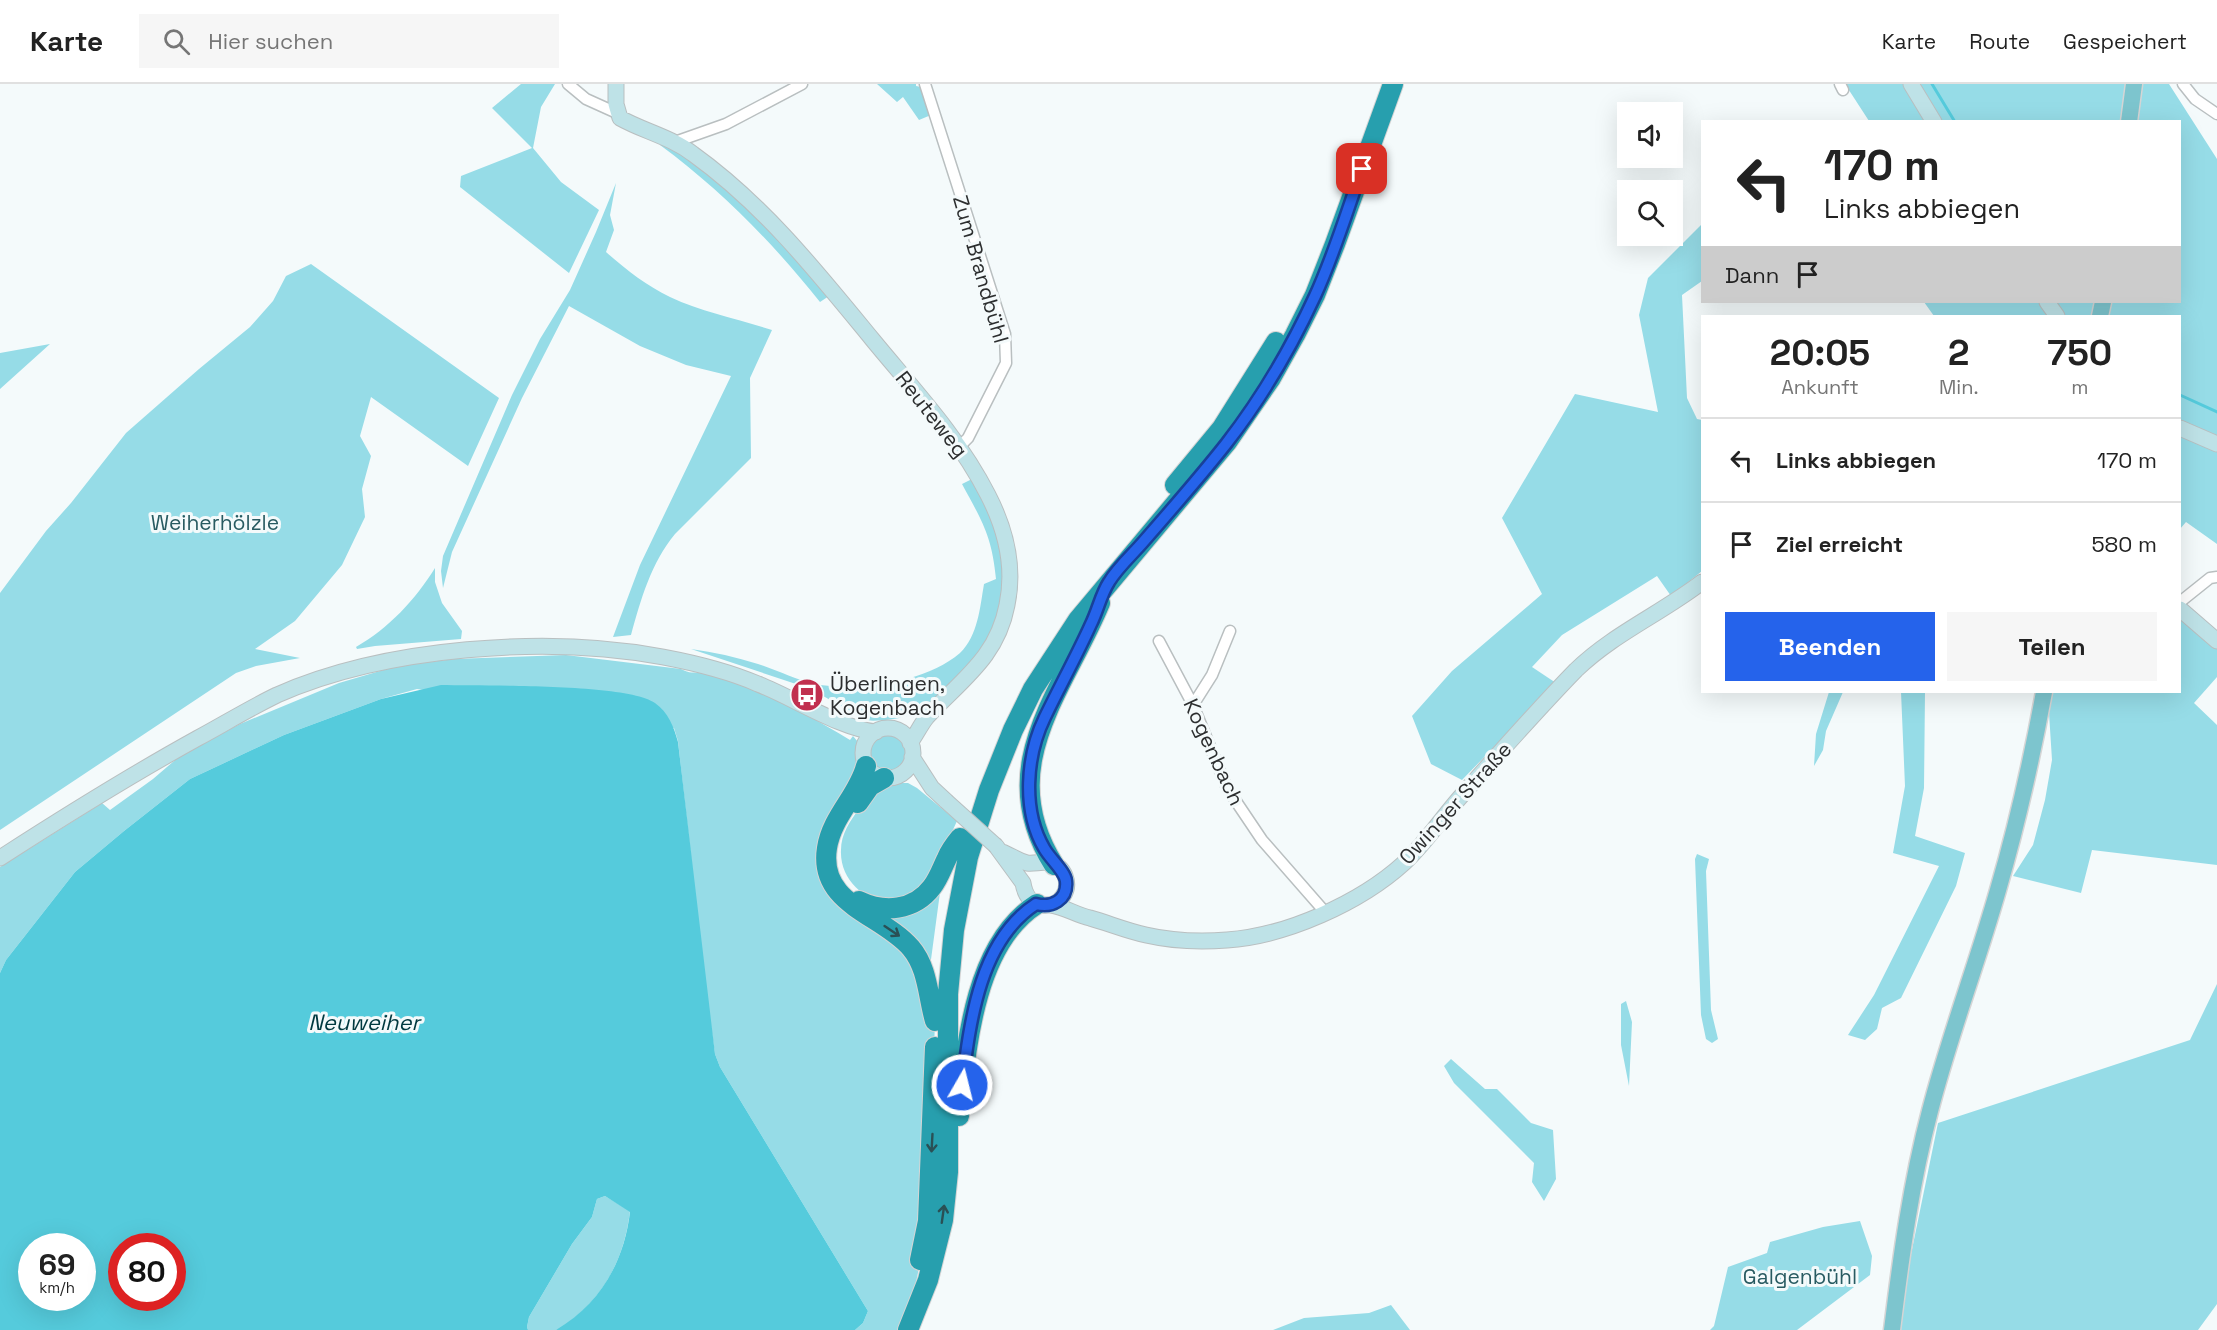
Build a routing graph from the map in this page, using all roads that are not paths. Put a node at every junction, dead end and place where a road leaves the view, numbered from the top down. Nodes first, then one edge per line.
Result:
1 (568, 84) edge
2 (616, 84) edge
3 (802, 84) edge
4 (924, 84) edge
5 (1380, 84) edge
6 (1393, 84) edge
7 (1911, 84) edge
8 (2134, 84) edge
9 (2183, 84) edge
10 (617, 113) junction
11 (2217, 114) edge
12 (1933, 120) edge
13 (2129, 120) edge
14 (675, 142) junction
15 (2181, 428) edge
16 (2217, 444) edge
17 (959, 447) junction
18 (2217, 577) edge
19 (1109, 582) junction
20 (1701, 583) edge
21 (2181, 601) edge
22 (2181, 610) edge
23 (1230, 631) dead end
24 (1159, 641) dead end
25 (2217, 641) edge
26 (2044, 693) edge
27 (1193, 705) junction
28 (925, 719) junction
29 (836, 720) junction
30 (897, 730) junction
31 (876, 732) junction
32 (911, 750) junction
33 (865, 757) junction
34 (904, 772) junction
35 (884, 778) junction
36 (932, 788) junction
37 (960, 838) junction
38 (999, 849) junction
39 (0, 858) edge
40 (1045, 864) junction
41 (1023, 883) junction
42 (1066, 891) junction
43 (1044, 905) junction
44 (1325, 912) junction
45 (1098, 920) junction
46 (935, 1022) junction
47 (948, 1172) junction
48 (903, 1330) edge
49 (908, 1330) edge
50 (1892, 1330) edge

1 - 10 street
2 - 10 street
3 - 14 street
4 - 17 street, Zum Brandbühl
5 - 37 highway
6 - 19 highway
7 - 12 street
8 - 13 main road
9 - 11 street
10 - 14 street, Reuteweg
14 - 17 street, Reuteweg
15 - 16 street
17 - 28 street, Reuteweg
18 - 21 street
19 - 40 highway
19 - 47 highway
20 - 44 street, Owinger Straße
22 - 25 street
23 - 27 street
24 - 27 street, Kogenbach
26 - 50 main road
27 - 44 street, Kogenbach
28 - 30 street, Reuteweg
28 - 32 street, Reuteweg
29 - 31 street
29 - 33 street
29 - 39 street
30 - 31 street
30 - 32 street
31 - 33 street
32 - 34 street
32 - 36 street
33 - 35 street
33 -> 46 highway
34 - 35 street
34 - 36 street
35 - 37 highway
36 - 38 street, bridge
37 - 46 highway
38 - 40 street
38 - 41 street
40 - 41 street
40 - 42 street
41 - 43 street
42 - 43 street
42 - 45 street, Owinger Straße
43 - 45 street, Owinger Straße
43 - 47 highway
44 - 45 street, Owinger Straße
46 -> 48 highway
49 -> 47 highway

